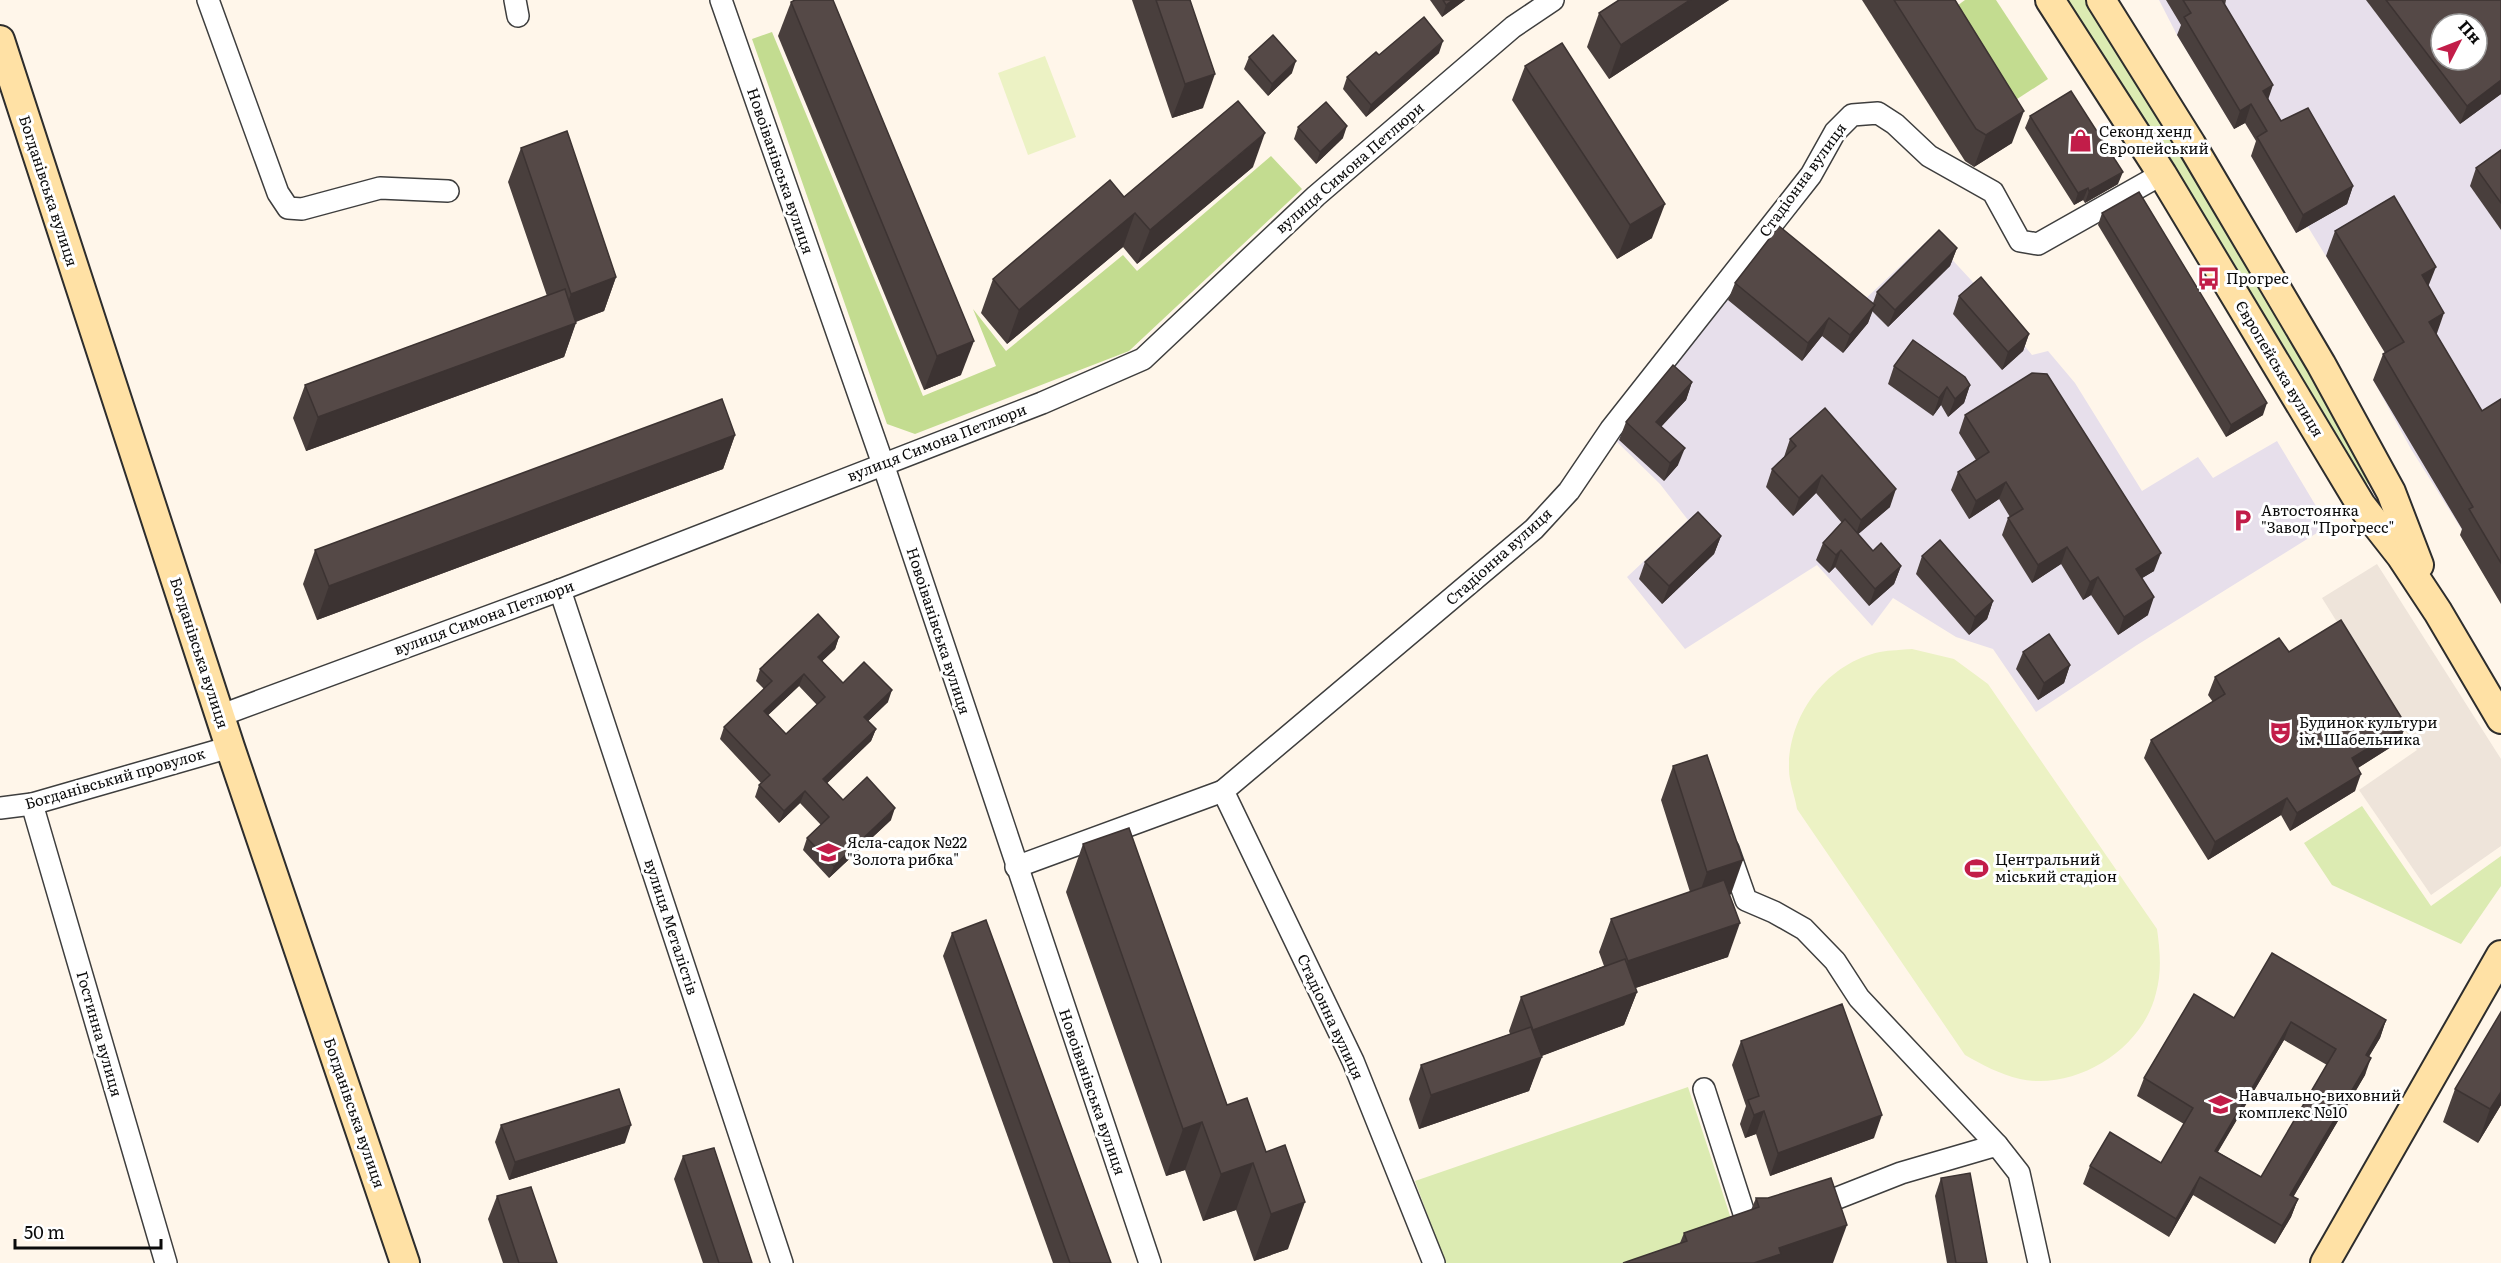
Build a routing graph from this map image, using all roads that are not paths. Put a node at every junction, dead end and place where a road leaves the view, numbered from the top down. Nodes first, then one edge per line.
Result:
1 (208, 0) edge
2 (721, 0) edge
3 (1552, 0) edge
4 (2050, 0) edge
5 (2101, 0) edge
6 (0, 40) edge
7 (2162, 174) junction
8 (448, 191) dead end
9 (883, 464) junction
10 (560, 590) junction
11 (2438, 612) junction
12 (219, 716) junction
13 (2501, 719) edge
14 (230, 747) junction
15 (1223, 791) junction
16 (32, 804) junction
17 (0, 808) edge
18 (1723, 833) edge
19 (1016, 867) junction
20 (2501, 955) edge
21 (1704, 1089) dead end
22 (1997, 1145) junction
23 (166, 1263) edge
24 (405, 1263) edge
25 (782, 1263) edge
26 (1150, 1263) edge
27 (1434, 1263) edge
28 (2039, 1263) edge
29 (2325, 1263) edge

1 - 8 street
2 - 9 street, Новоіванівська вулиця
3 - 9 street, вулиця Симона Петлюри
4 - 7 street, Європейська вулиця
5 - 11 street, Європейська вулиця
6 - 12 street, Богданівська вулиця
7 - 11 street, Європейська вулиця
7 - 15 street, Стадіонна вулиця
9 - 10 street, вулиця Симона Петлюри
9 - 19 street, Новоіванівська вулиця
10 - 12 street, вулиця Симона Петлюри
10 - 25 street, вулиця Металістів
11 - 13 street, Європейська вулиця
12 - 14 street, Богданівська вулиця
14 - 16 street, Богданівський провулок
14 - 24 street, Богданівська вулиця
15 - 19 street
15 - 27 street, Стадіонна вулиця
16 - 17 street, Богданівський провулок
16 - 23 street, Гостинна вулиця
18 - 22 street
19 - 26 street, Новоіванівська вулиця
20 - 29 street
21 - 22 street
22 - 28 street

